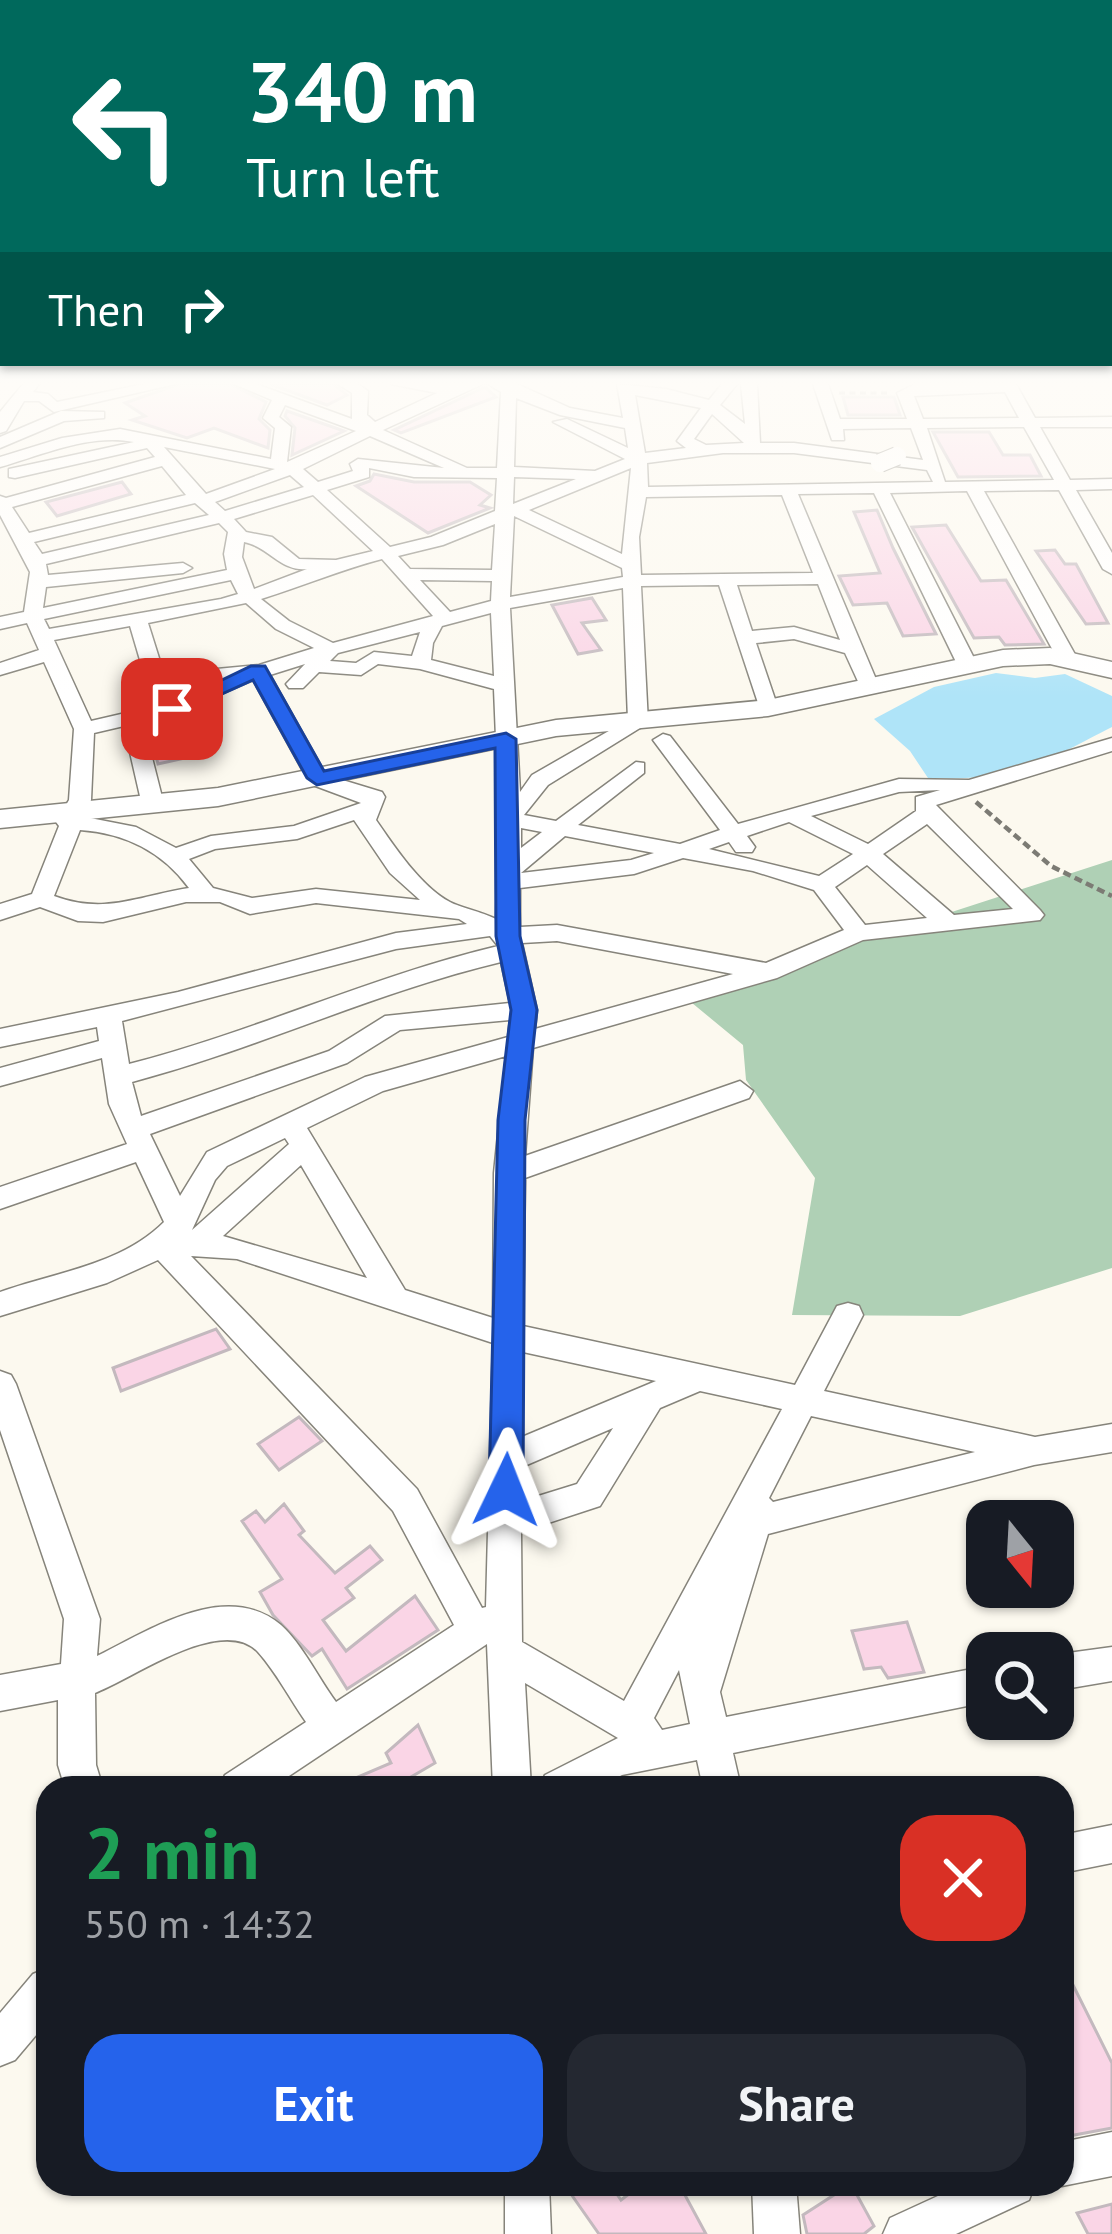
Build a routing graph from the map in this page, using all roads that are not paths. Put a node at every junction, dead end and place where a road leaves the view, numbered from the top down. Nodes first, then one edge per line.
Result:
1 (65, 488) edge
2 (191, 488) edge
3 (246, 488) edge
4 (482, 488) edge
5 (507, 488) edge
6 (561, 488) edge
7 (639, 488) edge
8 (788, 488) edge
9 (880, 488) edge
10 (973, 488) edge
11 (1062, 488) edge
12 (315, 489) joint
13 (3, 506) edge
14 (208, 506) junction
15 (508, 508) junction
16 (97, 522) junction
17 (240, 536) junction
18 (26, 539) junction
19 (76, 548) dead end
20 (387, 554) junction
21 (344, 564) junction
22 (237, 567) junction
23 (1112, 569) edge
24 (36, 572) junction
25 (405, 572) junction
26 (632, 573) junction
27 (502, 576) junction
28 (825, 578) junction
29 (727, 583) junction
30 (246, 597) junction
31 (500, 605) junction
32 (736, 612) junction
33 (33, 615) junction
34 (440, 621) junction
35 (138, 622) junction
36 (0, 623) edge
37 (794, 633) junction
38 (745, 638) junction
39 (48, 645) junction
40 (331, 649) junction
41 (853, 649) junction
42 (1067, 658) junction
43 (422, 663) junction
44 (967, 664) junction
45 (313, 666) junction
46 (0, 669) edge
47 (258, 670) junction
48 (1112, 670) edge
49 (152, 681) junction
50 (296, 684) dead end
51 (868, 684) junction
52 (503, 685) junction
53 (768, 708) junction
54 (172, 709) junction
55 (132, 718) junction
56 (638, 723) junction
57 (84, 729) junction
58 (506, 739) junction
59 (663, 740) dead end
60 (1110, 746) edge
61 (637, 768) dead end
62 (317, 778) junction
63 (970, 787) junction
64 (153, 805) junction
65 (370, 807) junction
66 (928, 813) junction
67 (790, 814) junction
68 (510, 818) junction
69 (0, 819) edge
70 (68, 819) junction
71 (559, 829) junction
72 (734, 834) junction
73 (866, 851) junction
74 (681, 852) junction
75 (176, 856) junction
76 (757, 865) junction
77 (509, 876) junction
78 (822, 885) junction
79 (205, 893) junction
80 (41, 898) junction
81 (439, 904) dead end
82 (0, 912) edge
83 (951, 926) junction
84 (859, 933) junction
85 (505, 938) junction
86 (768, 972) junction
87 (108, 1014) junction
88 (524, 1024) junction
89 (0, 1038) edge
90 (113, 1046) junction
91 (118, 1076) junction
92 (0, 1077) edge
93 (740, 1091) dead end
94 (298, 1135) junction
95 (136, 1140) junction
96 (510, 1172) junction
97 (0, 1198) edge
98 (178, 1238) junction
99 (394, 1299) junction
100 (0, 1304) edge
101 (848, 1315) dead end
102 (510, 1336) junction
103 (699, 1377) junction
104 (0, 1384) edge
105 (649, 1398) junction
106 (804, 1400) junction
107 (1112, 1438) edge
108 (780, 1444) junction
109 (1035, 1451) junction
110 (507, 1458) junction
111 (505, 1522) junction
112 (755, 1522) junction
113 (687, 1621) junction
114 (494, 1632) junction
115 (1112, 1664) edge
116 (1074, 1670) edge
117 (77, 1680) junction
118 (966, 1688) edge
119 (0, 1693) edge
120 (701, 1694) junction
121 (330, 1725) junction
122 (631, 1725) junction
123 (710, 1740) junction
124 (669, 1748) junction
125 (80, 1776) edge
126 (256, 1776) edge
127 (511, 1776) edge
128 (582, 1776) edge
129 (719, 1776) edge
130 (1112, 1844) edge
131 (1074, 1852) edge
132 (36, 2003) edge
133 (0, 2045) edge
134 (1112, 2154) edge
135 (1074, 2162) edge
136 (526, 2196) edge
137 (775, 2196) edge
138 (987, 2196) edge
139 (528, 2234) edge
140 (777, 2234) edge
141 (906, 2234) edge

1 - 13 street
2 - 14 street
3 - 14 street
4 - 15 street
5 - 15 street
6 - 15 street
7 - 26 street
8 - 28 street
9 - 44 street
10 - 42 street
11 - 23 street
12 - 14 street
12 - 20 street
13 - 16 street
13 - 18 street
14 - 16 street
14 - 17 street
14 - 24 street
15 - 20 street
15 - 26 street
15 - 27 street
16 - 18 street
16 - 19 street
17 - 21 street
17 - 22 street
18 - 24 street
20 - 21 street
20 - 25 street
21 - 25 street
21 - 30 street
22 - 24 street
22 - 30 street
22 - 33 street
24 - 33 street
25 - 27 street
25 - 34 street
26 - 29 street
26 - 31 street
26 - 56 street
27 - 31 street
28 - 29 street
28 - 41 street
29 - 32 street
30 - 35 street
30 - 40 street
31 - 34 street
31 - 52 street
32 - 37 street
32 - 38 street
33 - 36 street
33 - 39 street
34 - 40 street
34 - 43 street
35 - 39 street
35 - 49 street
37 - 38 street
37 - 41 street
38 - 53 street
39 - 46 street
39 - 57 street
40 - 45 street
40 - 47 street
41 - 51 street
42 - 44 street
42 - 48 street
43 - 45 street
43 - 52 street
44 - 51 street
45 - 50 street
47 - 49 street
47 - 54 street
47 - 62 street
49 - 54 street
51 - 53 street
52 - 58 street
53 - 56 street
54 - 55 street
55 - 57 street
55 - 64 street
56 - 58 street
56 - 68 street
57 - 70 street
58 - 62 street
58 - 68 street
59 - 72 street
60 - 63 street
61 - 71 street
62 - 64 street
62 - 65 street
63 - 66 street
63 - 67 street
64 - 70 street
65 - 75 street
65 - 81 street
66 - 73 street
66 - 83 street
67 - 72 street
67 - 73 street
68 - 71 street
68 - 77 street
69 - 70 street
70 - 75 street
70 - 80 street
71 - 74 street
71 - 77 street
72 - 74 street
72 - 76 street
73 - 78 street
73 - 83 street
74 - 76 street
74 - 77 street
75 - 79 street
76 - 78 street
77 - 85 street
78 - 84 street
79 - 80 street
79 - 85 street
80 - 82 street
83 - 84 street
84 - 86 street
85 - 86 street
85 - 87 street
85 - 88 street
85 - 91 street
86 - 88 street
87 - 89 street
87 - 90 street
88 - 94 street
88 - 95 street
88 - 96 street
90 - 91 street
90 - 92 street
91 - 95 street
93 - 96 street
94 - 98 street
94 - 98 street
94 - 99 street
95 - 97 street
95 - 98 street
96 - 102 street
98 - 99 street
98 - 100 street
98 - 114 street
99 - 102 street
101 - 106 street
102 - 103 street
102 - 110 street
103 - 105 street
103 - 106 street
104 - 117 street
105 - 110 street
105 - 111 street
106 - 108 street
106 - 109 street
107 - 109 street
108 - 112 street
108 - 113 street
109 - 112 street
110 - 111 street
111 - 114 street
112 - 120 street
113 - 120 street
113 - 122 street
114 - 121 street
114 - 122 street
114 - 127 street
115 - 116 street
117 - 119 street
117 - 121 street
117 - 125 street
118 - 123 street
120 - 123 street
121 - 126 street
122 - 124 street
123 - 124 street
123 - 129 street
124 - 128 street
130 - 131 street
132 - 133 street
134 - 135 street
136 - 139 street
137 - 140 street
138 - 141 street

